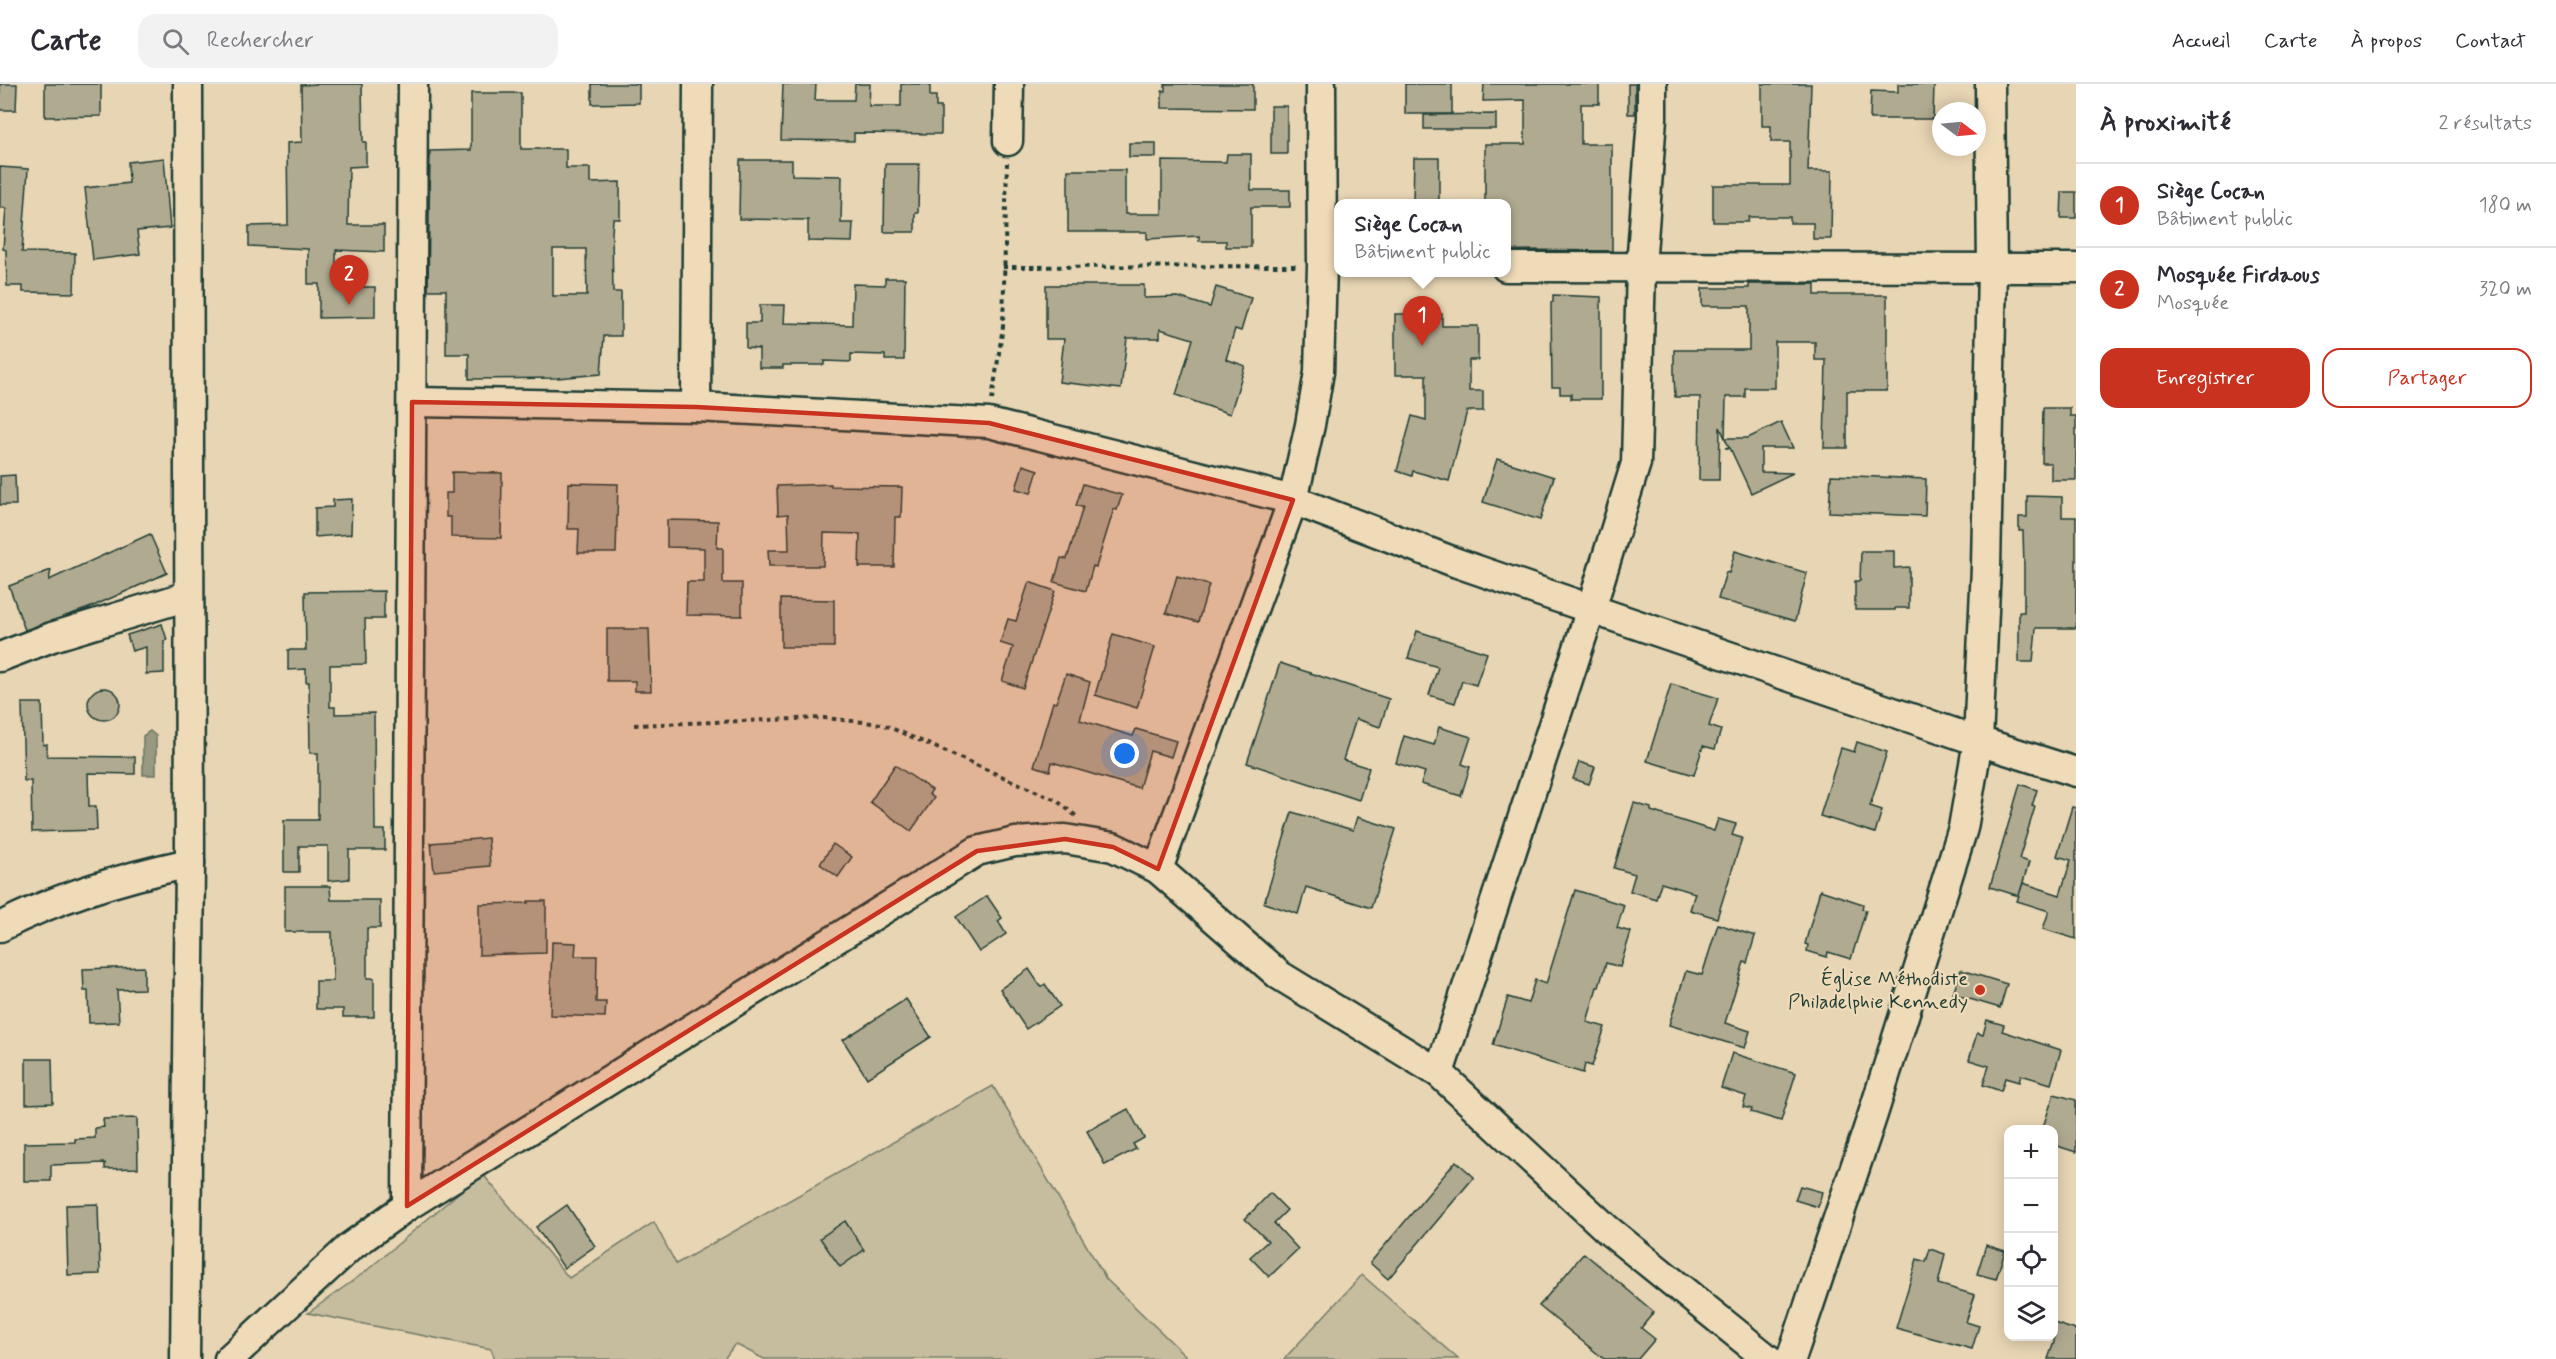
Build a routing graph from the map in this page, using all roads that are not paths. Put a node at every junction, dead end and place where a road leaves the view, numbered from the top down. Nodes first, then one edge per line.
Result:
1 (188, 84) edge
2 (413, 84) edge
3 (698, 84) edge
4 (1009, 84) edge
5 (1321, 84) edge
6 (1652, 84) edge
7 (1989, 84) edge
8 (1008, 141) road end
9 (1330, 266) edge
10 (1511, 267) edge
11 (1641, 267) junction
12 (1992, 268) junction
13 (2076, 268) edge
14 (412, 402) junction
15 (696, 407) junction
16 (1293, 500) junction
17 (188, 596) junction
18 (1591, 609) junction
19 (0, 657) edge
20 (1978, 741) junction
21 (2076, 772) edge
22 (190, 863) junction
23 (1158, 869) junction
24 (0, 927) edge
25 (1439, 1073) junction
26 (407, 1206) junction
27 (184, 1359) edge
28 (229, 1359) edge
29 (1768, 1359) edge
30 (1791, 1359) edge

1 - 17 street
2 - 14 street
3 - 15 street
4 - 8 street
5 - 9 street
6 - 11 street
7 - 12 street
9 - 16 street
10 - 11 street
11 - 12 street
11 - 18 street
12 - 13 street
12 - 20 street
14 - 15 street
14 - 26 street
15 - 16 street
16 - 18 street
16 - 23 street
17 - 19 street
17 - 22 street
18 - 20 street
18 - 25 street
20 - 21 street
20 - 30 street
22 - 24 street
22 - 27 street
23 - 25 street
23 - 26 street
25 - 29 street
26 - 28 street

